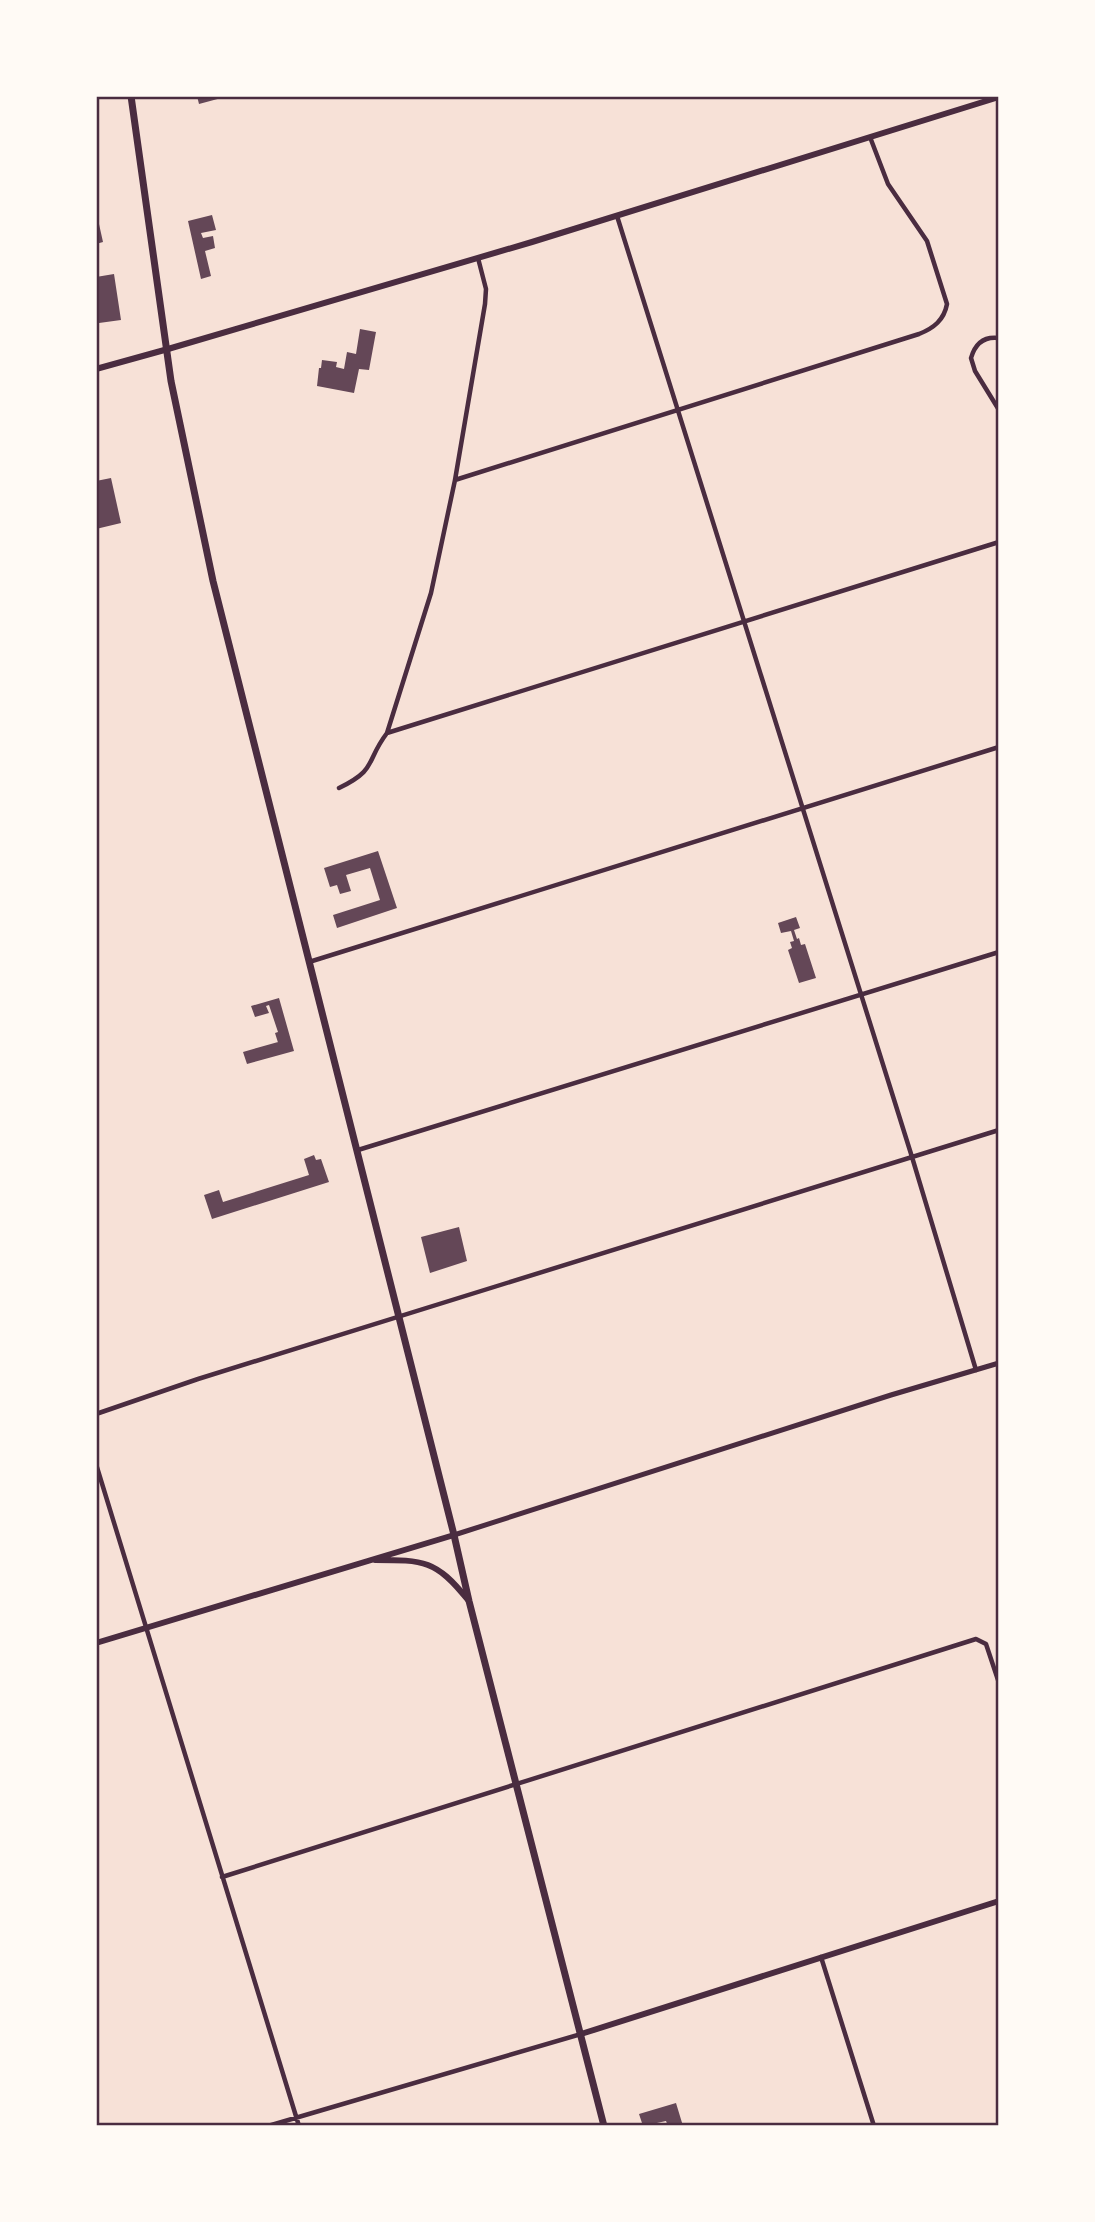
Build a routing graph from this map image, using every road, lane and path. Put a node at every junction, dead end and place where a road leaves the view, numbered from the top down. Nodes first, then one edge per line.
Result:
1 (131, 96) edge
2 (999, 97) edge
3 (870, 137) junction
4 (617, 216) junction
5 (478, 258) junction
6 (999, 338) edge
7 (168, 349) junction
8 (96, 369) edge
9 (678, 410) junction
10 (999, 410) edge
11 (455, 480) junction
12 (999, 542) edge
13 (743, 622) junction
14 (387, 733) junction
15 (999, 747) edge
16 (339, 788) dead end
17 (803, 807) junction
18 (999, 952) edge
19 (308, 962) junction
20 (860, 995) junction
21 (999, 1130) edge
22 (356, 1151) junction
23 (912, 1157) junction
24 (398, 1317) junction
25 (999, 1363) edge
26 (976, 1370) junction
27 (96, 1414) edge
28 (96, 1464) edge
29 (454, 1535) junction
30 (366, 1560) junction
31 (468, 1601) junction
32 (146, 1627) junction
33 (96, 1643) edge
34 (999, 1683) edge
35 (517, 1783) junction
36 (222, 1877) junction
37 (999, 1900) edge
38 (821, 1958) junction
39 (581, 2034) junction
40 (296, 2116) junction
41 (268, 2126) edge
42 (299, 2126) edge
43 (604, 2126) edge
44 (874, 2126) edge

1 - 7 highway
2 - 3 main road
3 - 4 main road
3 - 9 street
4 - 5 main road
4 - 9 street
5 - 7 main road
5 - 11 street
6 - 10 street
7 - 8 main road
7 - 19 highway
9 - 11 street
9 - 13 street
11 - 14 street
12 - 13 street
13 - 14 street
13 - 17 street
14 - 16 street
15 - 17 street
17 - 19 street
17 - 20 street
18 - 20 street
19 - 22 highway
20 - 22 street
20 - 23 street
21 - 23 street
22 - 24 highway
23 - 24 street
23 - 26 street
24 - 27 street
24 - 29 highway
25 - 26 street
26 - 29 street
28 - 32 street
29 - 30 main road
29 - 31 highway
30 - 31 main road
30 - 32 main road
31 - 35 highway
32 - 33 main road
32 - 36 street
34 - 35 street
35 - 36 street
35 - 39 highway
36 - 40 street
37 - 38 main road
38 - 39 main road
38 - 44 street
39 - 40 street
39 - 43 highway
40 - 41 street
40 - 42 street

